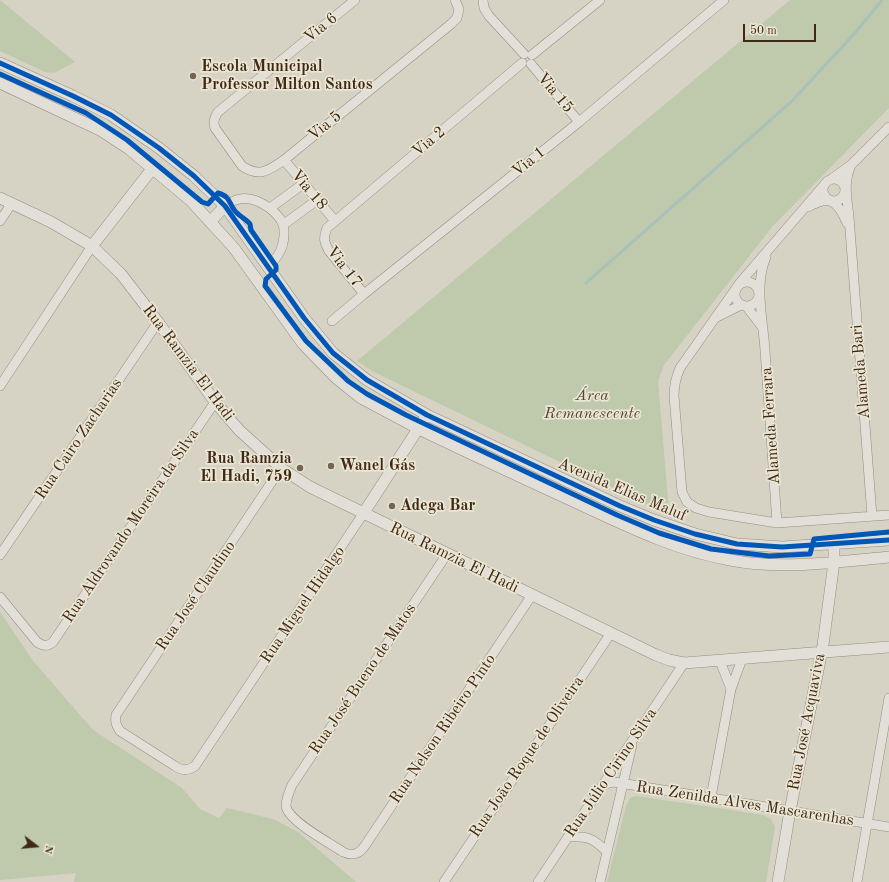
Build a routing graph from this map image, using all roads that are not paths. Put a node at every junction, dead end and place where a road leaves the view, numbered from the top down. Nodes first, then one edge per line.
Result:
1 (355, 0) edge
2 (455, 0) edge
3 (483, 0) edge
4 (600, 0) edge
5 (724, 0) edge
6 (527, 59) junction
7 (0, 63) edge
8 (0, 83) edge
9 (579, 122) junction
10 (889, 127) edge
11 (284, 160) junction
12 (851, 165) junction
13 (152, 169) junction
14 (257, 172) joint
15 (827, 182) junction
16 (304, 184) junction
17 (845, 189) junction
18 (0, 198) edge
19 (317, 200) junction
20 (831, 200) junction
21 (12, 204) junction
22 (225, 206) junction
23 (270, 208) junction
24 (804, 210) junction
25 (0, 221) edge
26 (335, 221) junction
27 (210, 222) junction
28 (283, 225) junction
29 (849, 228) junction
30 (92, 246) junction
31 (234, 248) junction
32 (768, 250) junction
33 (268, 267) junction
34 (738, 284) junction
35 (760, 292) junction
36 (364, 294) junction
37 (744, 306) junction
38 (716, 318) junction
39 (332, 321) dead end
40 (158, 322) junction
41 (764, 329) junction
42 (0, 386) edge
43 (215, 402) junction
44 (427, 415) junction
45 (419, 429) junction
46 (281, 468) junction
47 (363, 514) junction
48 (889, 515) edge
49 (872, 516) junction
50 (777, 523) junction
51 (889, 540) edge
52 (834, 544) junction
53 (447, 554) junction
54 (0, 555) edge
55 (889, 557) edge
56 (834, 562) junction
57 (532, 595) junction
58 (0, 597) edge
59 (611, 633) junction
60 (889, 647) edge
61 (821, 652) junction
62 (742, 659) junction
63 (720, 661) junction
64 (684, 663) junction
65 (731, 689) junction
66 (889, 698) edge
67 (633, 740) junction
68 (180, 769) joint
69 (624, 784) junction
70 (602, 786) junction
71 (711, 797) junction
72 (790, 811) junction
73 (867, 824) junction
74 (889, 827) edge
75 (568, 837) junction
76 (607, 852) junction
77 (349, 854) joint
78 (444, 882) edge
79 (538, 882) edge
80 (600, 882) edge
81 (778, 882) edge
82 (857, 882) edge

1 - 14 street, Via 6
2 - 11 street, Via 5
3 - 6 street, Via 15
4 - 6 street, Via 2
5 - 9 street, Via 1
6 - 9 street, Via 15
6 - 26 street, Via 2
7 - 22 street, Avenida Elias Maluf
8 - 13 street, Avenida Elias Maluf
9 - 36 street, Via 1
10 - 12 street
11 - 14 street, Via 5
11 - 16 street, Via 18
12 - 15 street
12 - 17 street
13 - 27 street, Avenida Elias Maluf
13 - 30 street
15 - 17 street
15 - 20 street
15 - 24 street
16 - 19 street, Via 18
16 - 23 street
17 - 20 street
17 - 29 street, Alameda Bari
18 - 21 street, Rua Ramzia El Hadi
19 - 26 street, Via 18
19 - 28 street
20 - 24 street
20 - 29 street, Alameda Bari
21 - 25 street
21 - 30 street, Rua Ramzia El Hadi
22 - 23 street
22 - 27 street
22 - 33 street, Avenida Elias Maluf
23 - 28 street
24 - 32 street
26 - 36 street, Via 17
27 - 31 street, Avenida Elias Maluf
28 - 33 street
29 - 49 street, Alameda Bari
30 - 40 street, Rua Ramzia El Hadi
30 - 42 street
31 - 33 street
31 - 45 street, Avenida Elias Maluf
32 - 34 street
32 - 35 street, Alameda Ferrara
33 - 44 street, Avenida Elias Maluf
34 - 35 street
34 - 37 street
34 - 38 street
35 - 37 street
35 - 41 street, Alameda Ferrara
36 - 39 street, Via 1
37 - 38 street
37 - 41 street
38 - 50 street
40 - 43 street, Rua Ramzia El Hadi
40 - 54 street, Rua Cairo Zacharias
41 - 50 street, Alameda Ferrara
43 - 46 street, Rua Ramzia El Hadi
43 - 58 street, Rua Aldrovando Moreira da Silva
44 - 45 street
44 - 52 street, Avenida Elias Maluf
45 - 47 street, Rua Miguel Hidalgo
45 - 56 street, Avenida Elias Maluf
46 - 47 street, Rua Ramzia El Hadi
46 - 68 street, Rua José Claudino
47 - 53 street, Rua Ramzia El Hadi
47 - 68 street, Rua Miguel Hidalgo
48 - 49 street
49 - 50 street
51 - 52 street, Avenida Elias Maluf
52 - 56 street
53 - 57 street, Rua Ramzia El Hadi
53 - 77 street, Rua José Bueno de Matos
55 - 56 street, Avenida Elias Maluf
56 - 61 street, Rua José Acquaviva
57 - 59 street, Rua Ramzia El Hadi
57 - 77 street, Rua Nelson Ribeiro Pinto
59 - 64 street, Rua Ramzia El Hadi
59 - 78 street, Rua João Roque de Oliveira
60 - 61 street, Rua Ramzia El Hadi
61 - 62 street, Rua Ramzia El Hadi
61 - 72 street, Rua José Acquaviva
62 - 63 street, Rua Ramzia El Hadi
62 - 65 street
63 - 64 street, Rua Ramzia El Hadi
63 - 65 street
64 - 67 street, Rua Júlio Cirino Silva
65 - 71 street
66 - 73 street
67 - 69 street
67 - 70 street, Rua Júlio Cirino Silva
69 - 70 street, Rua Zenilda Alves Mascarenhas
69 - 71 street, Rua Zenilda Alves Mascarenhas
69 - 76 street
70 - 75 street, Rua Júlio Cirino Silva
71 - 72 street, Rua Zenilda Alves Mascarenhas
72 - 73 street, Rua Zenilda Alves Mascarenhas
72 - 81 street, Rua José Acquaviva
73 - 74 street, Rua Zenilda Alves Mascarenhas
73 - 82 street
75 - 76 street
75 - 79 street, Rua Júlio Cirino Silva
76 - 80 street

